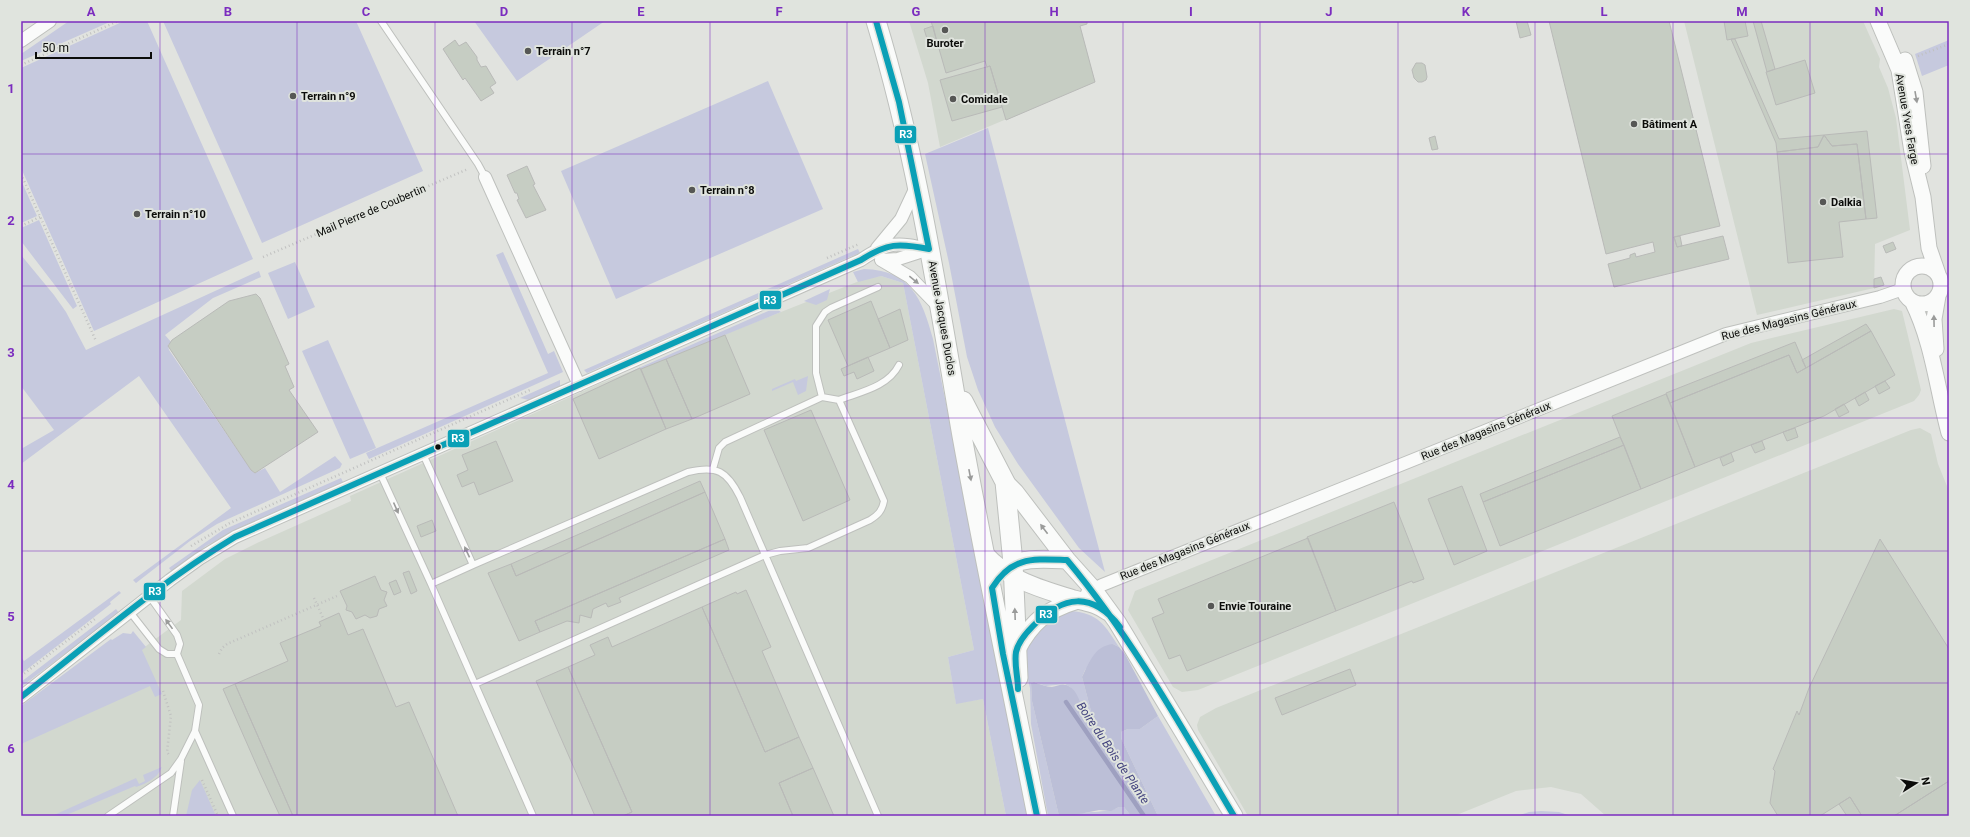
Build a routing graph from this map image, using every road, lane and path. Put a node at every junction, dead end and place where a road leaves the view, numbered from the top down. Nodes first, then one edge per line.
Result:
1 (50, 21) edge
2 (118, 21) edge
3 (381, 21) edge
4 (876, 21) edge
5 (1878, 21) edge
6 (1888, 21) edge
7 (21, 41) edge
8 (1949, 44) edge
9 (1906, 61) junction
10 (21, 65) edge
11 (478, 164) junction
12 (21, 174) edge
13 (485, 178) joint
14 (916, 185) junction
15 (1923, 197) junction
16 (40, 217) junction
17 (21, 226) edge
18 (1926, 231) junction
19 (929, 248) junction
20 (879, 255) junction
21 (263, 257) dead end
22 (1913, 268) junction
23 (1938, 274) junction
24 (878, 287) dead end
25 (1908, 295) junction
26 (1938, 296) junction
27 (940, 308) junction
28 (96, 341) dead end
29 (899, 366) dead end
30 (1937, 374) junction
31 (954, 382) junction
32 (579, 385) junction
33 (822, 397) junction
34 (839, 400) junction
35 (1949, 433) edge
36 (423, 454) junction
37 (712, 469) junction
38 (380, 473) junction
39 (1005, 482) junction
40 (765, 555) junction
41 (986, 555) junction
42 (1067, 560) junction
43 (473, 564) junction
44 (1009, 570) junction
45 (431, 584) junction
46 (992, 588) junction
47 (1093, 589) junction
48 (337, 596) dead end
49 (150, 597) junction
50 (314, 598) dead end
51 (1078, 600) junction
52 (318, 605) junction
53 (130, 612) junction
54 (1109, 613) junction
55 (324, 620) dead end
56 (1016, 652) junction
57 (177, 654) junction
58 (219, 654) dead end
59 (475, 684) junction
60 (163, 691) dead end
61 (21, 697) edge
62 (195, 731) junction
63 (1021, 734) junction
64 (169, 755) dead end
65 (181, 760) junction
66 (202, 780) dead end
67 (108, 816) edge
68 (173, 816) edge
69 (218, 816) edge
70 (233, 816) edge
71 (533, 816) edge
72 (878, 816) edge
73 (1037, 816) edge
74 (1234, 816) edge

1 - 7 street
2 - 10 path
3 - 11 lane
4 - 14 main road, Avenue Jacques Duclos
5 - 15 street, Avenue Yves Farge
6 - 9 street, Avenue Yves Farge
8 - 9 path
9 -> 15 street, Avenue Yves Farge
11 - 13 lane
11 - 21 path, Mail Pierre de Coubertin
12 - 16 path
13 - 32 street
14 - 19 main road, Avenue Jacques Duclos
14 - 20 street
15 - 18 street, Avenue Yves Farge
16 - 17 path
16 - 28 path
18 - 22 street, Avenue Yves Farge
18 - 23 street, Avenue Yves Farge
19 - 20 street
19 - 27 main road, Avenue Jacques Duclos
20 -> 27 street
20 - 32 street
22 - 23 street
22 - 25 street
23 - 26 street
24 - 33 lane
25 - 26 street
25 - 30 street
25 - 47 street, Rue des Magasins Généraux
30 -> 26 street
27 - 31 main road, Avenue Jacques Duclos
29 - 34 lane
30 - 35 street
31 - 39 main road
31 -> 41 main road, Avenue Jacques Duclos
32 - 36 street
33 - 34 lane
33 - 37 lane
34 - 40 lane
36 - 38 street
43 -> 36 lane
37 - 40 lane
37 - 43 lane
38 -> 45 lane
38 - 49 street
42 -> 39 main road
39 - 44 main road
40 - 59 lane
40 - 72 lane
41 - 44 main road
41 - 46 main road, Avenue Jacques Duclos
42 - 44 main road
42 - 47 main road
43 - 45 lane
44 - 46 main road
44 - 51 main road
56 -> 44 main road
45 - 59 lane
46 - 63 main road, Avenue Jacques Duclos
47 - 51 street, Rue des Magasins Généraux
47 - 54 main road
48 - 52 path
49 - 53 street
57 -> 49 lane
50 - 52 path
51 - 54 main road
51 - 56 main road
52 - 55 path
52 - 58 path
53 - 57 lane
53 - 61 street
54 - 74 main road
56 - 63 main road
57 - 62 lane
59 - 71 lane
60 - 64 path
62 - 65 lane
62 - 70 lane
63 - 73 main road
65 - 67 lane
65 - 68 lane
66 - 69 path

